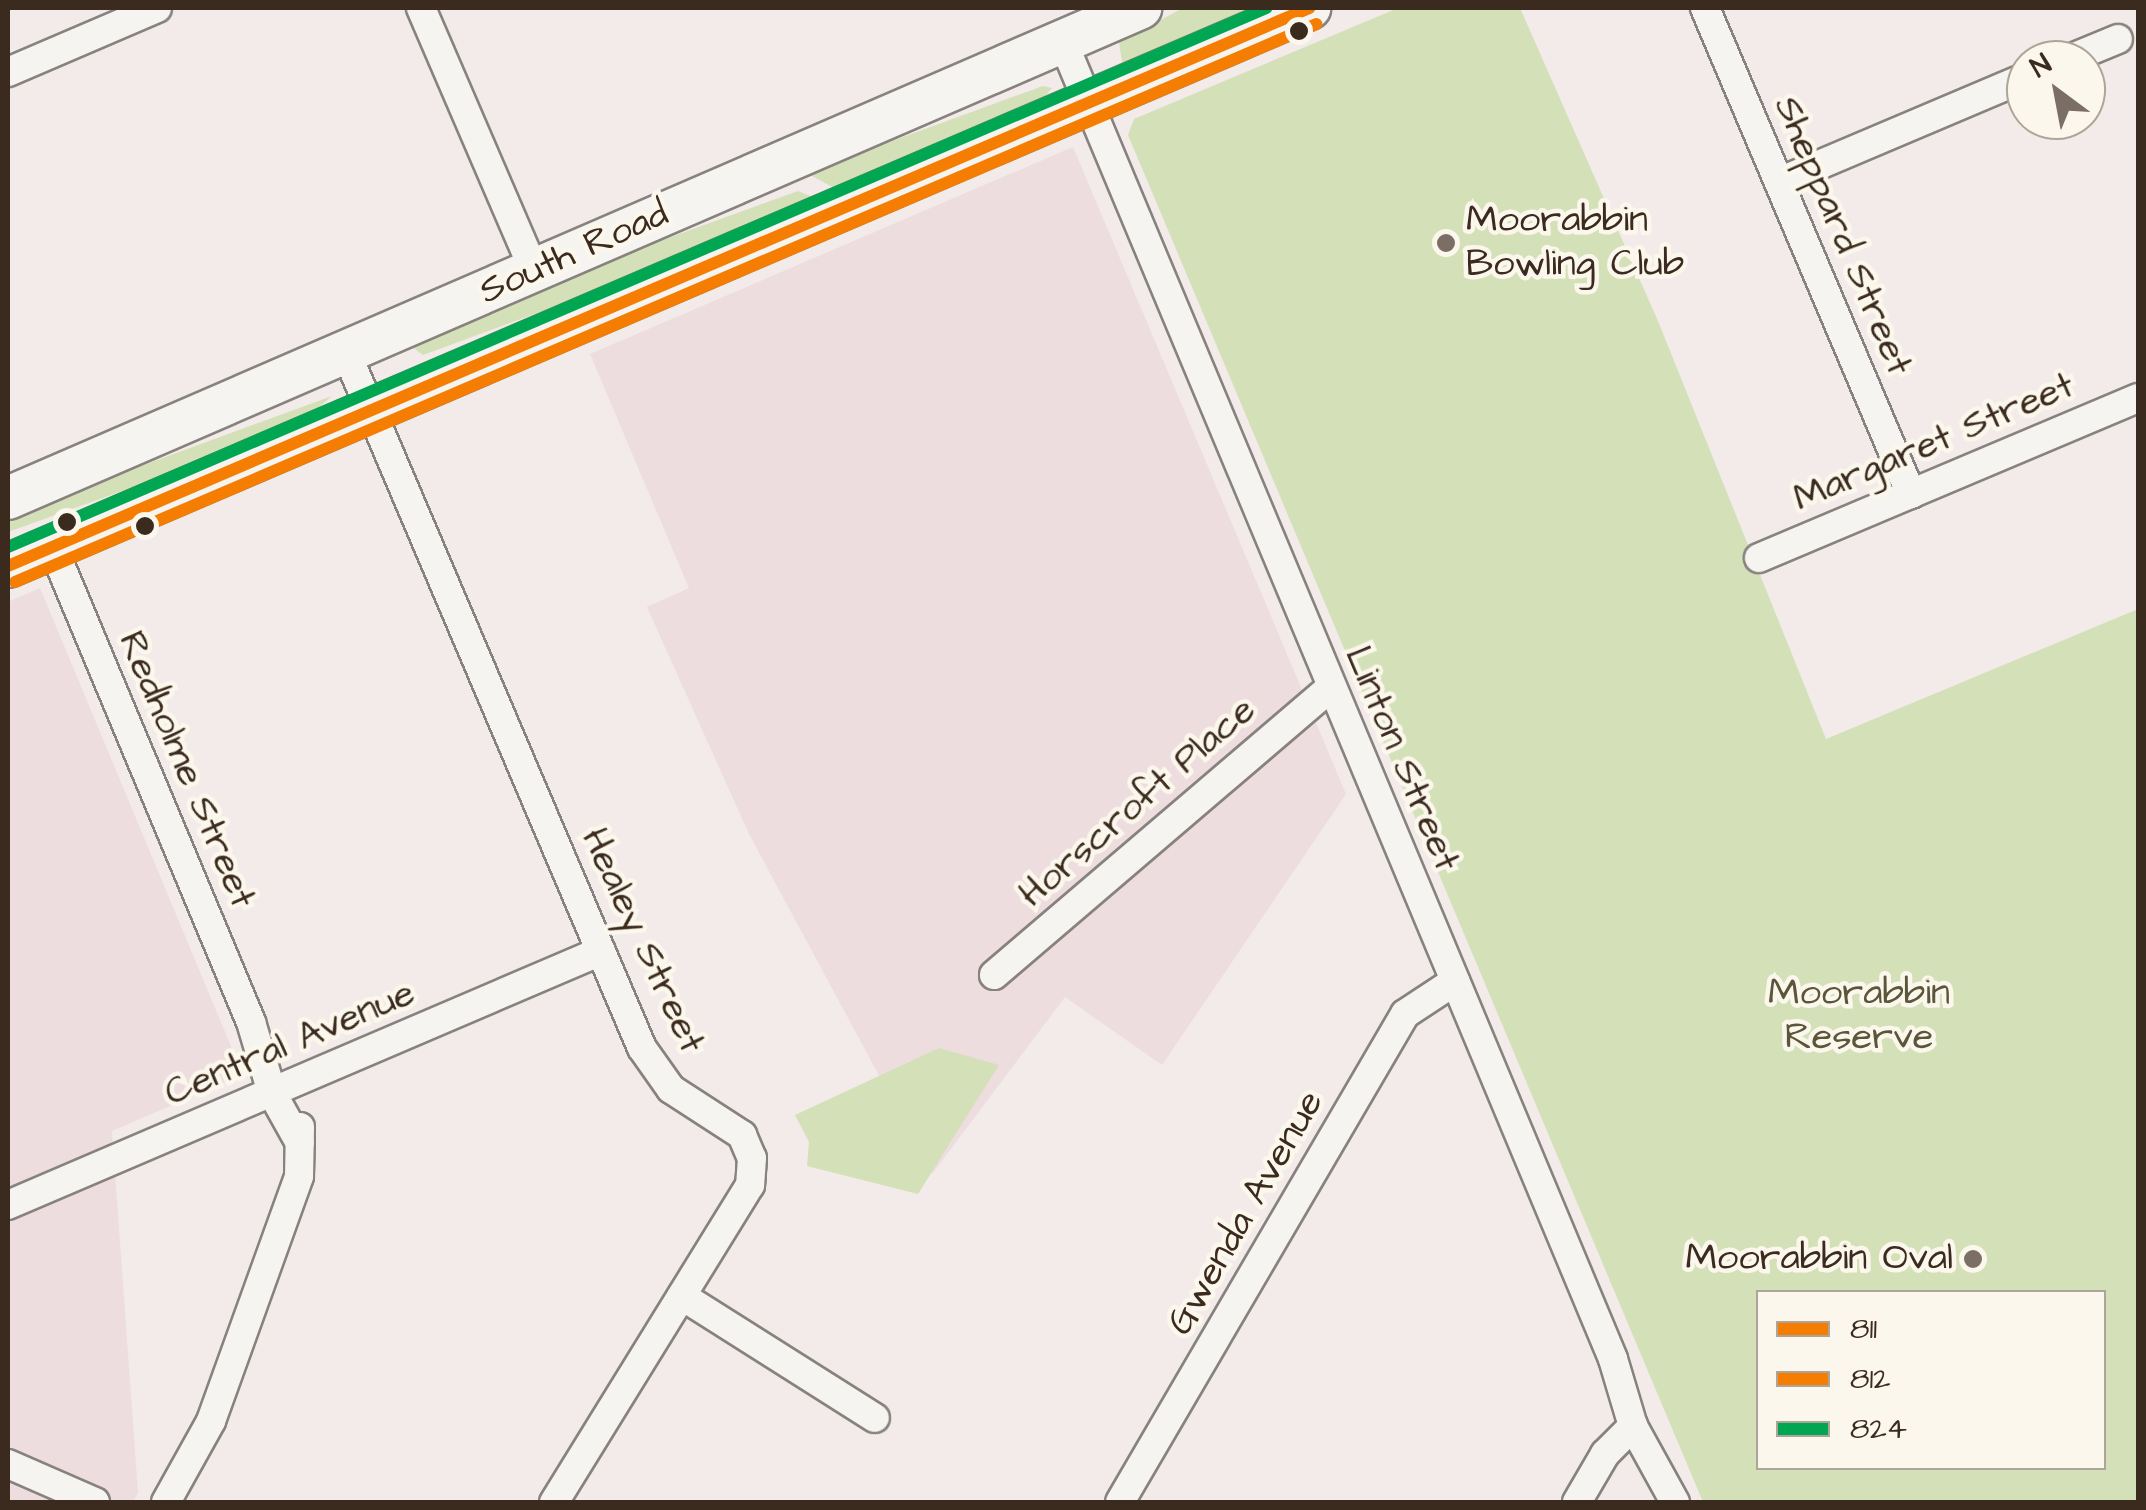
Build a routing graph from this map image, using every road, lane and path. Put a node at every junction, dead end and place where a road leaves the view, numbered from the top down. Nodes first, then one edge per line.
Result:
1 (157, 8) edge
2 (421, 8) edge
3 (1140, 8) edge
4 (1309, 8) edge
5 (1704, 8) edge
6 (2118, 38) dead end
7 (1062, 42) junction
8 (2106, 43) edge
9 (8, 72) edge
10 (2006, 86) edge
11 (1087, 102) junction
12 (786, 160) junction
13 (1779, 182) junction
14 (835, 210) junction
15 (534, 270) junction
16 (346, 352) junction
17 (2138, 398) edge
18 (372, 411) junction
19 (1911, 494) junction
20 (8, 498) edge
21 (52, 548) junction
22 (1759, 558) dead end
23 (8, 566) edge
24 (1330, 688) junction
25 (601, 951) junction
26 (994, 975) dead end
27 (1455, 981) junction
28 (280, 1090) junction
29 (8, 1205) edge
30 (682, 1296) junction
31 (875, 1418) dead end
32 (1633, 1426) junction
33 (8, 1464) edge
34 (96, 1502) edge
35 (166, 1502) edge
36 (554, 1502) edge
37 (1120, 1502) edge
38 (1577, 1502) edge
39 (1675, 1502) edge

1 - 9 street
2 - 15 street
3 - 7 highway, South Road
4 - 11 highway, South Road
5 - 13 street, Sheppard Street
6 - 8 street
7 - 11 street, Linton Street
7 - 12 highway, South Road
10 - 13 street
11 - 14 highway, South Road
11 - 24 street, Linton Street
12 - 14 highway
12 - 15 highway, South Road
13 - 19 street, Sheppard Street
14 - 18 highway, South Road
15 - 16 highway, South Road
16 - 18 street, Healey Street
16 - 20 highway, South Road
17 - 19 street, Margaret Street
18 - 21 highway, South Road
18 - 25 street, Healey Street
19 - 22 street, Margaret Street
21 - 23 highway, South Road
21 - 28 street, Redholme Street
24 - 26 street, Horscroft Place
24 - 27 street, Linton Street
25 - 28 street, Central Avenue
25 - 30 street, Healey Street
27 - 32 street, Linton Street
27 - 37 street, Gwenda Avenue
28 - 29 street, Central Avenue
28 - 35 street, Redholme Street
30 - 31 street
30 - 36 street, Healey Street
32 - 38 street
32 - 39 street, Linton Street
33 - 34 street

